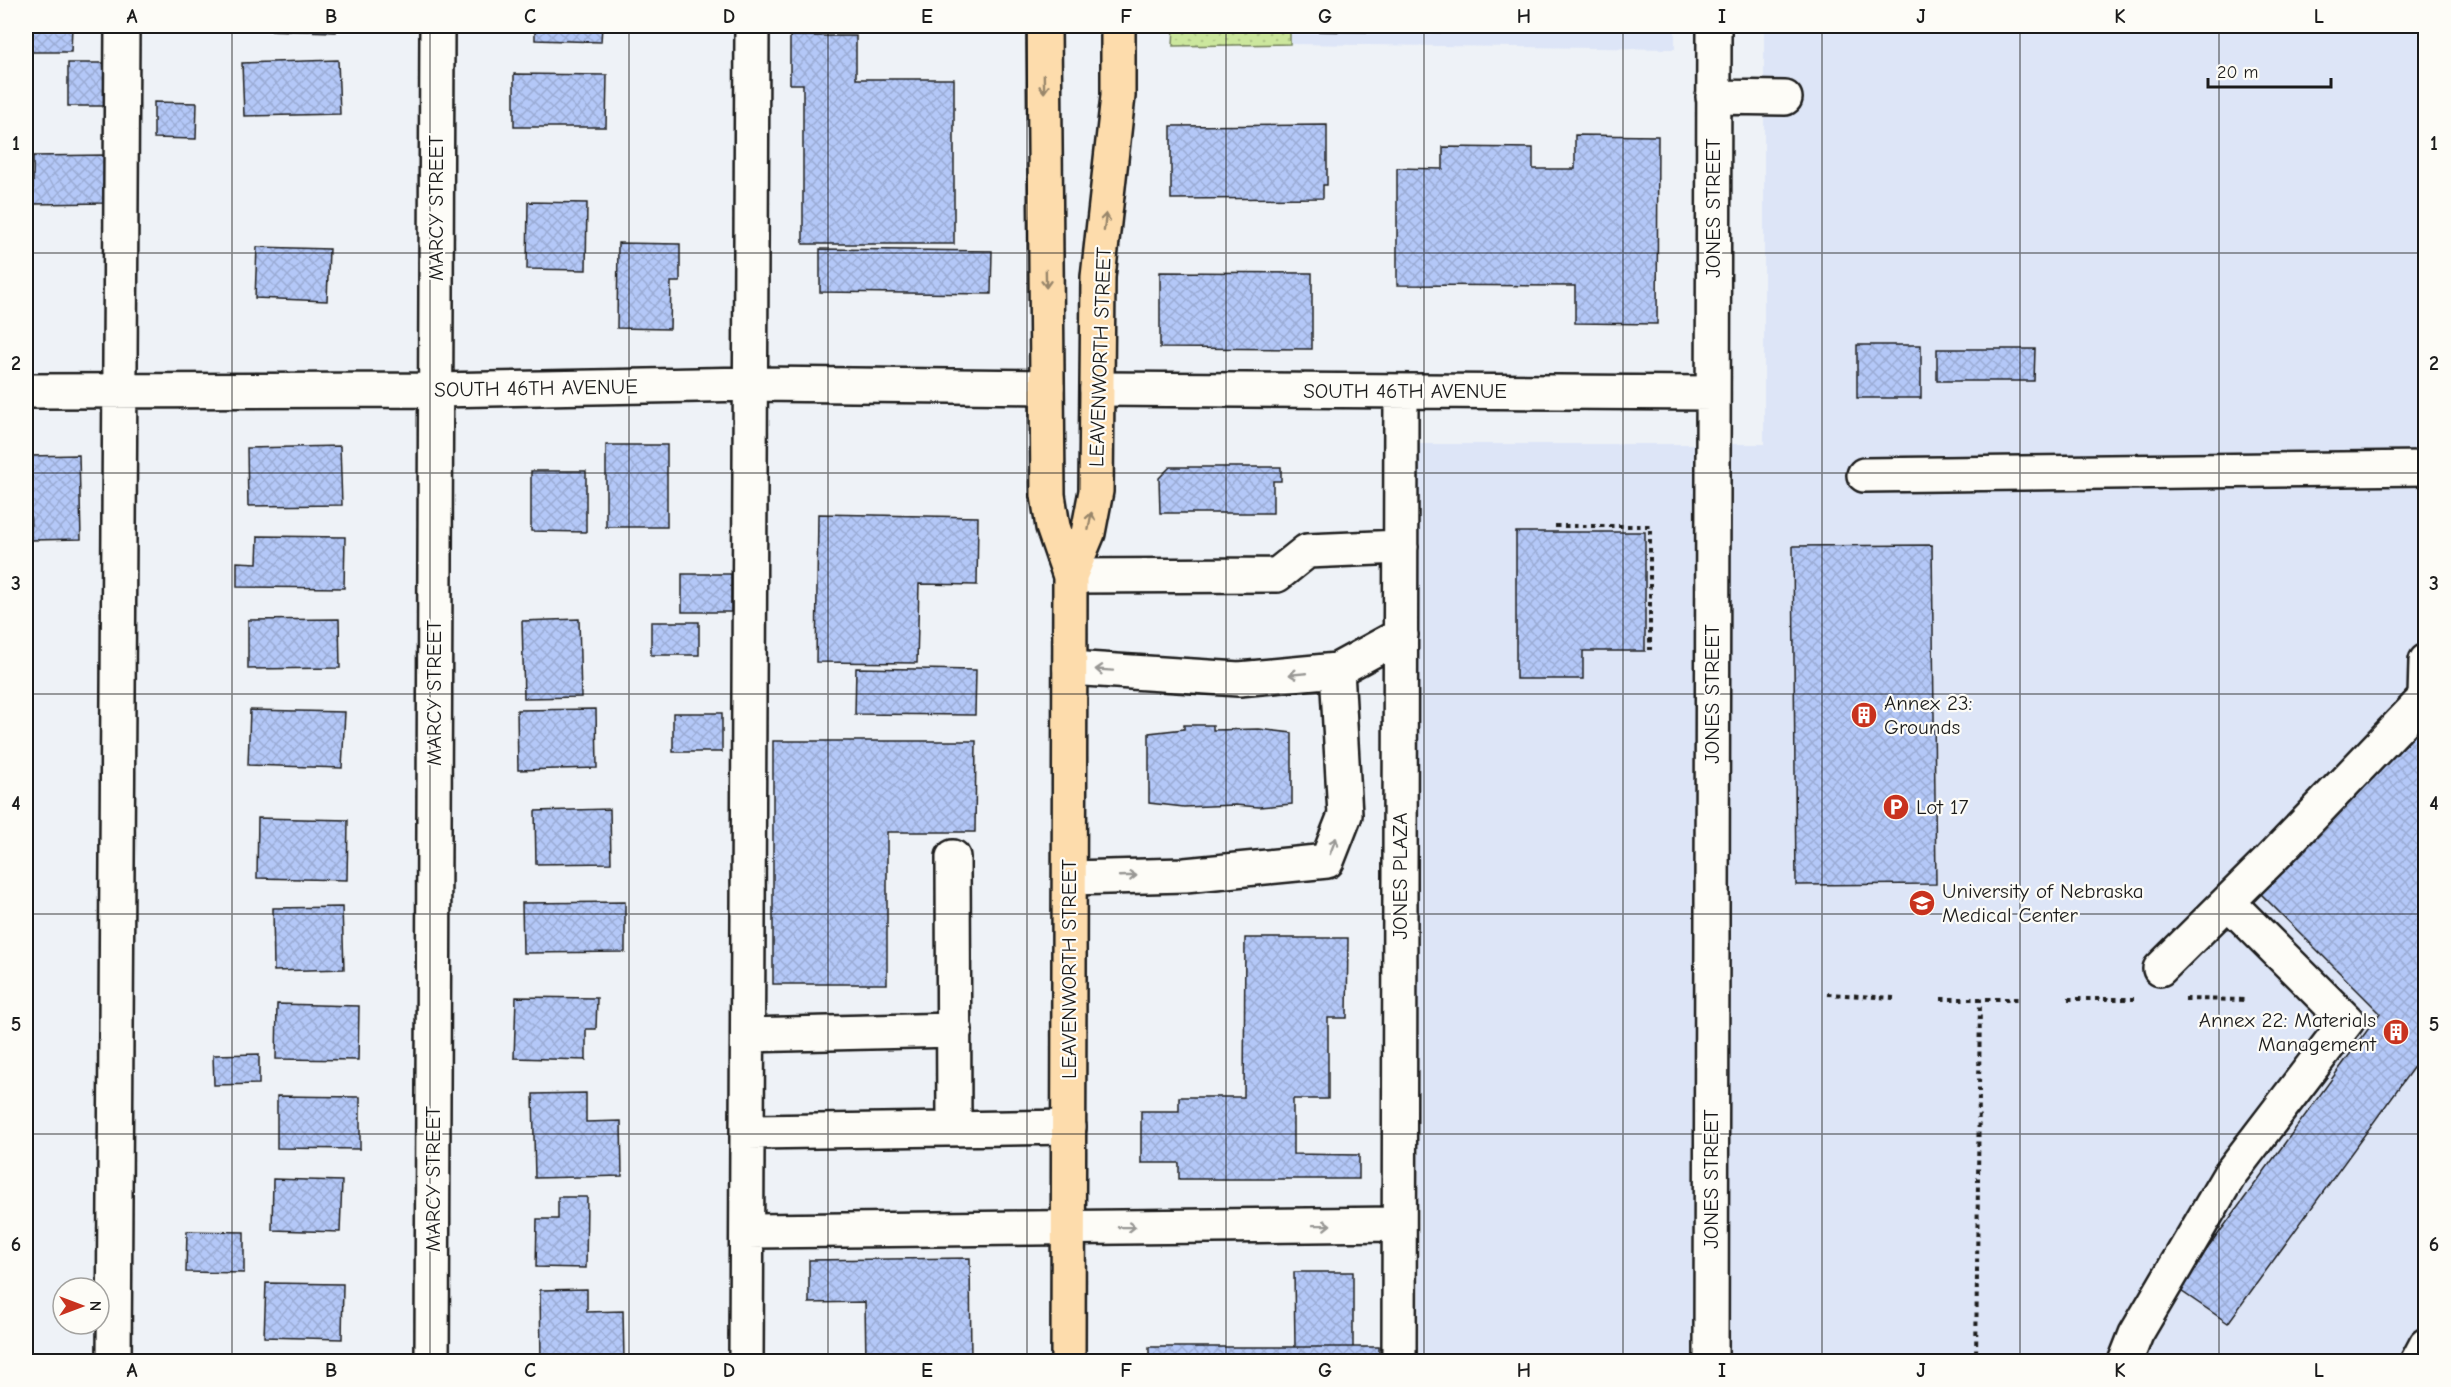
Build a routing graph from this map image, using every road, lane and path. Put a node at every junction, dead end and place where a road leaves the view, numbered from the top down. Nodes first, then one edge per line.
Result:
1 (122, 26) edge
2 (437, 26) edge
3 (752, 26) edge
4 (1044, 26) edge
5 (1118, 26) edge
6 (1714, 26) edge
7 (1713, 97) junction
8 (1785, 98) dead end
9 (752, 384) junction
10 (1047, 387) junction
11 (1097, 388) junction
12 (435, 390) junction
13 (26, 391) edge
14 (120, 391) junction
15 (1401, 391) junction
16 (1713, 393) junction
17 (2426, 468) edge
18 (1864, 475) dead end
19 (1555, 526) dead end
20 (1401, 547) junction
21 (1071, 576) junction
22 (1401, 635) junction
23 (1650, 650) dead end
24 (2426, 661) edge
25 (1071, 668) junction
26 (1337, 670) junction
27 (953, 857) dead end
28 (1070, 878) junction
29 (2228, 902) junction
30 (2160, 969) dead end
31 (1827, 994) dead end
32 (1894, 998) dead end
33 (1941, 999) dead end
34 (1980, 999) junction
35 (2020, 999) dead end
36 (2068, 999) dead end
37 (2134, 999) dead end
38 (2181, 999) dead end
39 (2247, 1000) dead end
40 (955, 1030) junction
41 (748, 1035) junction
42 (1069, 1127) junction
43 (954, 1129) junction
44 (748, 1132) junction
45 (1400, 1224) junction
46 (1068, 1228) junction
47 (747, 1231) junction
48 (2426, 1345) edge
49 (114, 1362) edge
50 (432, 1362) edge
51 (746, 1362) edge
52 (1068, 1362) edge
53 (1400, 1362) edge
54 (1711, 1362) edge
55 (1976, 1362) edge
56 (2125, 1362) edge
57 (2417, 1362) edge

1 - 14 street
2 - 12 street, MARCY STREET
3 - 9 street
4 -> 10 main road, LEAVENWORTH STREET
11 -> 5 main road, LEAVENWORTH STREET
6 - 7 street, JONES STREET
7 - 8 street
7 - 16 street, JONES STREET
9 - 10 street, SOUTH 46TH AVENUE
9 - 12 street, SOUTH 46TH AVENUE
9 - 41 street
10 - 21 main road, LEAVENWORTH STREET
11 - 15 street, SOUTH 46TH AVENUE
21 -> 11 main road, LEAVENWORTH STREET
12 - 14 street, SOUTH 46TH AVENUE
12 - 50 street, MARCY STREET
13 - 14 street, SOUTH 46TH AVENUE
14 - 49 street
15 - 16 street, SOUTH 46TH AVENUE
15 - 20 street, JONES PLAZA
16 - 54 street, JONES STREET
17 - 18 street
19 - 23 path
20 - 21 street
20 - 22 street, JONES PLAZA
21 - 25 main road, LEAVENWORTH STREET
22 - 26 street
22 - 45 street, JONES PLAZA
24 - 29 street
26 -> 25 street
25 - 28 main road, LEAVENWORTH STREET
28 -> 26 street
27 - 40 street
28 - 42 main road, LEAVENWORTH STREET
29 - 30 street
29 - 56 street
31 - 32 path
33 - 34 path
34 - 35 path
34 - 55 path
36 - 37 path
38 - 39 path
40 - 41 street
40 - 43 street
41 - 44 street
42 - 43 street
42 - 46 main road, LEAVENWORTH STREET
43 - 44 street
44 - 47 street
46 -> 45 street
45 - 53 street, JONES PLAZA
46 - 47 street
46 - 52 main road, LEAVENWORTH STREET
47 - 51 street
48 - 57 street

